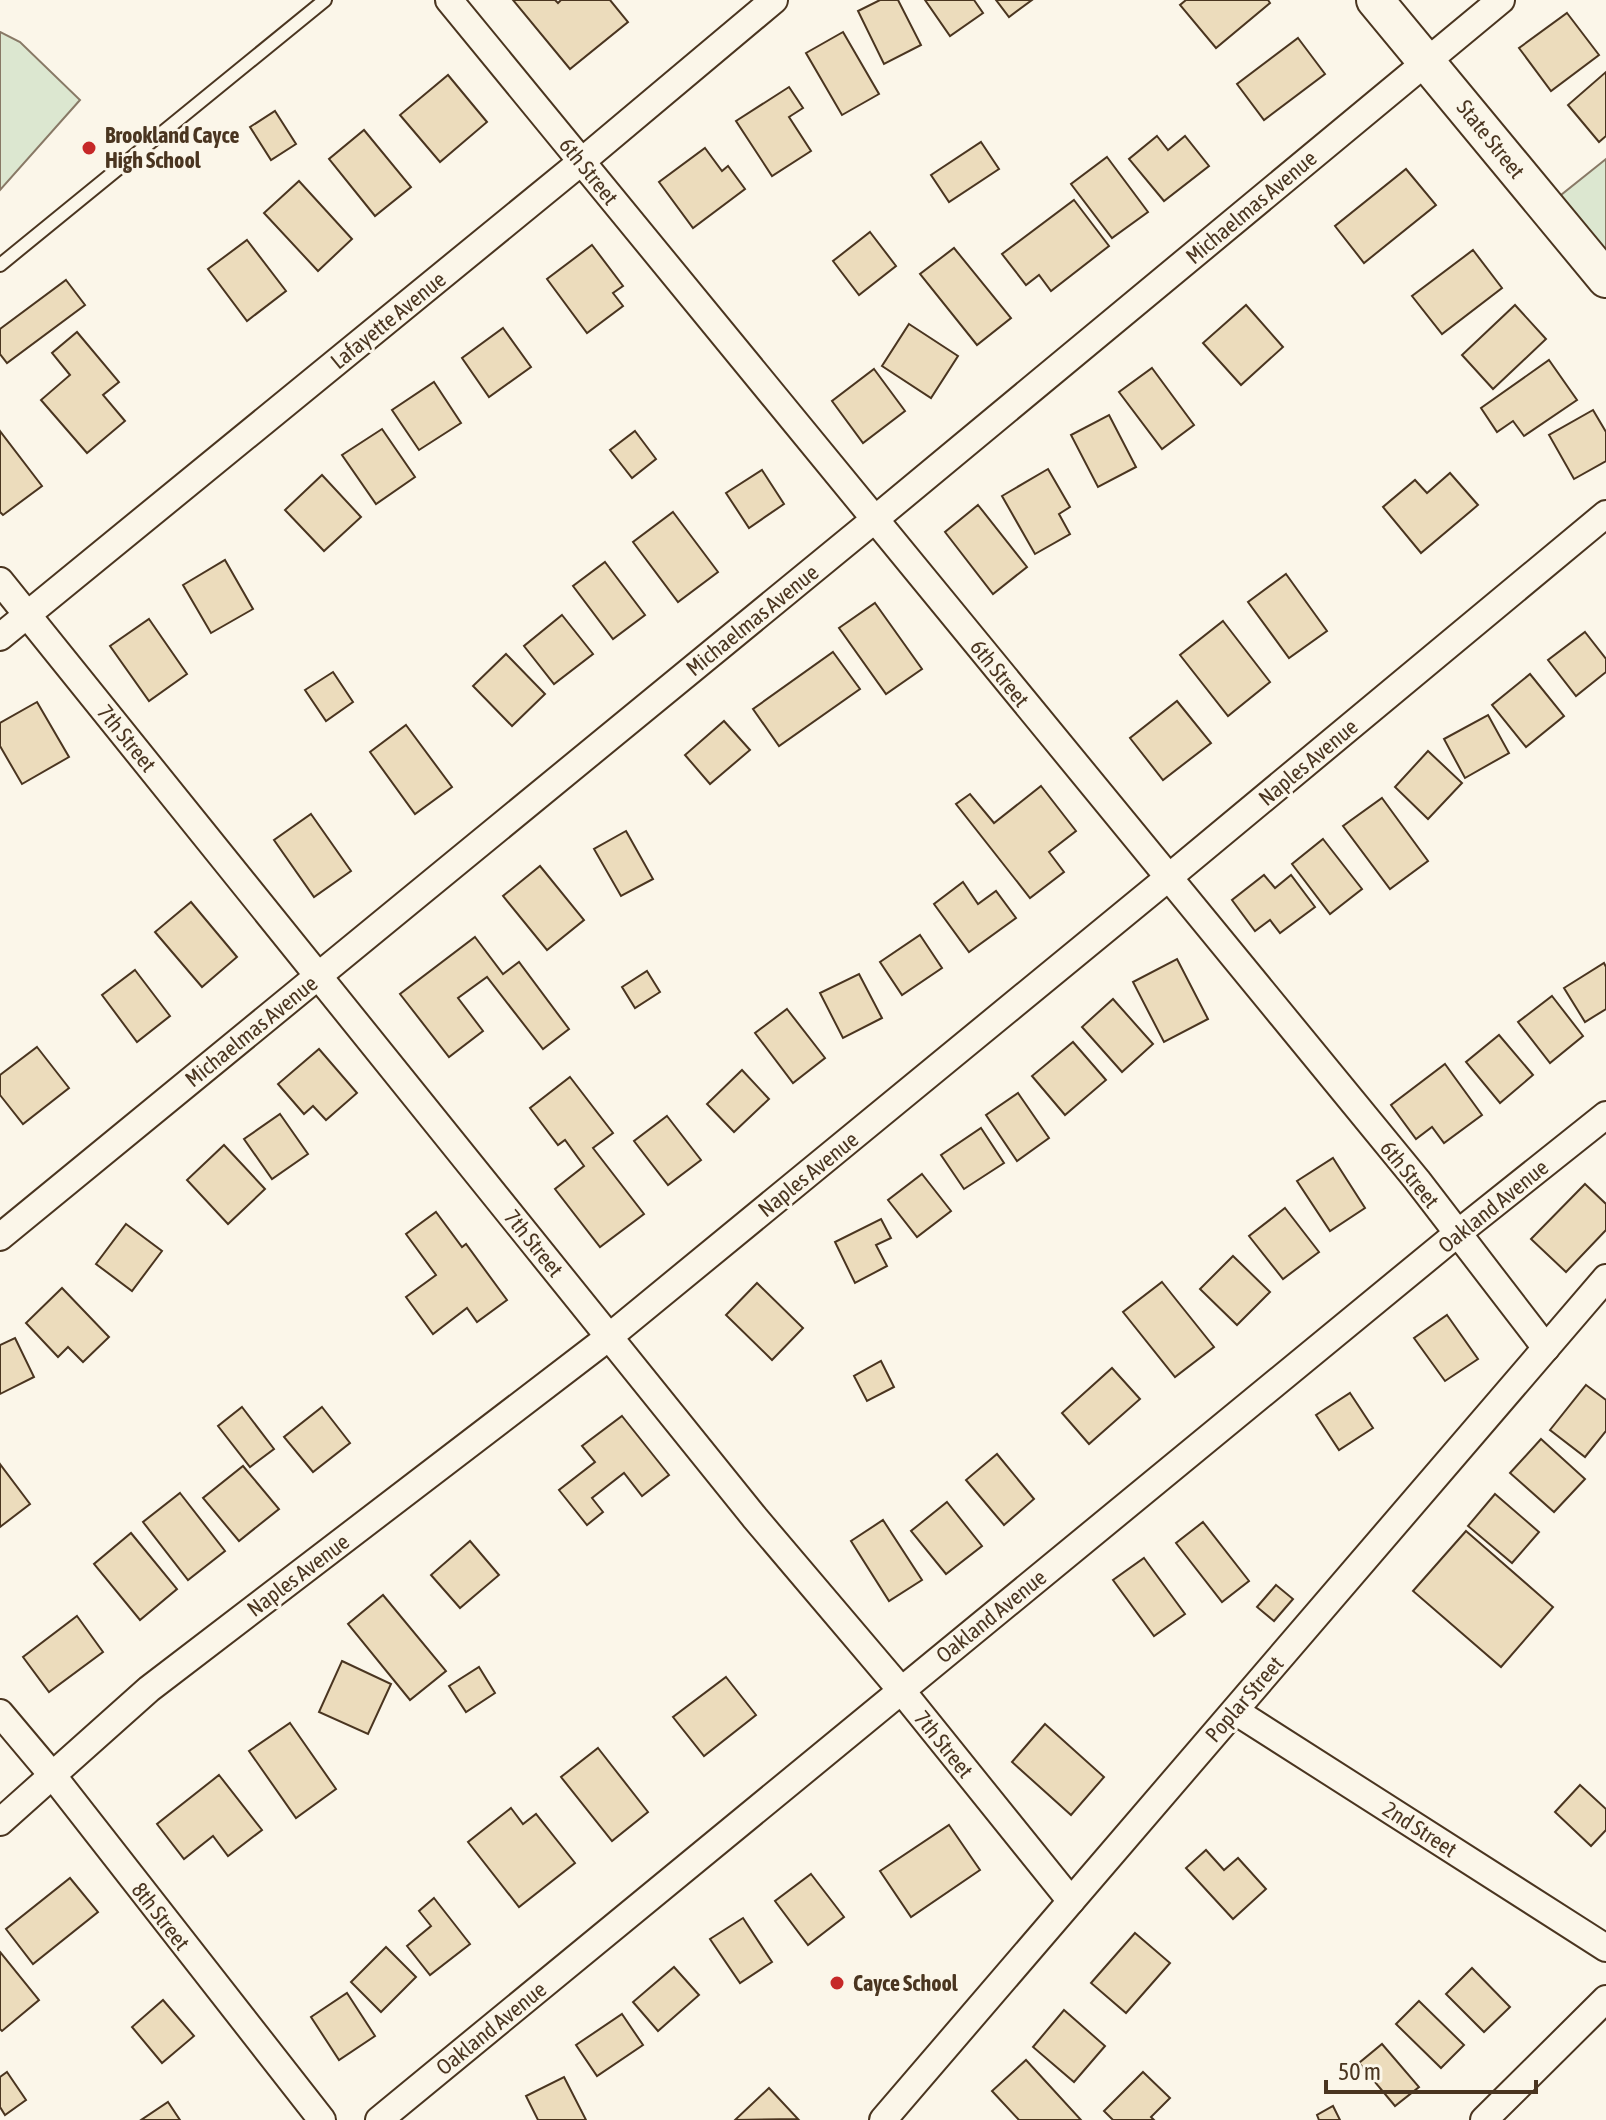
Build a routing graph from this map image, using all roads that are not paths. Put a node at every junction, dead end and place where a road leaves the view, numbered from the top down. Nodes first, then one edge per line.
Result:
1 (325, 0) edge
2 (449, 0) edge
3 (774, 0) edge
4 (1375, 0) edge
5 (1501, 0) edge
6 (1426, 61) junction
7 (581, 162) junction
8 (0, 265) edge
9 (1606, 279) edge
10 (1606, 514) edge
11 (874, 520) junction
12 (0, 581) edge
13 (27, 615) junction
14 (0, 637) edge
15 (1168, 878) junction
16 (318, 976) junction
17 (1606, 1115) edge
18 (1458, 1233) junction
19 (0, 1237) edge
20 (1606, 1278) edge
21 (609, 1337) junction
22 (1546, 1348) junction
23 (901, 1690) junction
24 (1235, 1711) junction
25 (0, 1713) edge
26 (53, 1776) junction
27 (0, 1822) edge
28 (1071, 1901) junction
29 (1606, 1948) edge
30 (1606, 1999) edge
31 (322, 2120) edge
32 (379, 2120) edge
33 (883, 2120) edge
34 (1484, 2120) edge

1 - 8 lane
2 - 7 street, 6th Street
3 - 7 street, Lafayette Avenue
4 - 6 main road, State Street
5 - 6 street, Michaelmas Avenue
6 - 9 main road, State Street
6 - 11 street, Michaelmas Avenue
7 - 11 street, 6th Street
7 - 13 street, Lafayette Avenue
10 - 15 street, Naples Avenue
11 - 15 street, 6th Street
11 - 16 street, Michaelmas Avenue
12 - 13 street, 7th Street
13 - 14 street, Lafayette Avenue
13 - 16 street, 7th Street
15 - 18 street, 6th Street
15 - 21 street, Naples Avenue
16 - 19 street, Michaelmas Avenue
16 - 21 street, 7th Street
17 - 18 street, Oakland Avenue
18 - 22 street, 6th Street
18 - 23 street, Oakland Avenue
20 - 22 street, Poplar Street
21 - 23 street, 7th Street
21 - 26 street, Naples Avenue
22 - 24 street, Poplar Street
23 - 28 street, 7th Street
23 - 32 street, Oakland Avenue
24 - 28 street, Poplar Street
24 - 29 street, 2nd Street
25 - 26 street, 8th Street
26 - 27 street, Naples Avenue
26 - 31 street, 8th Street
28 - 33 street, Poplar Street
30 - 34 street

